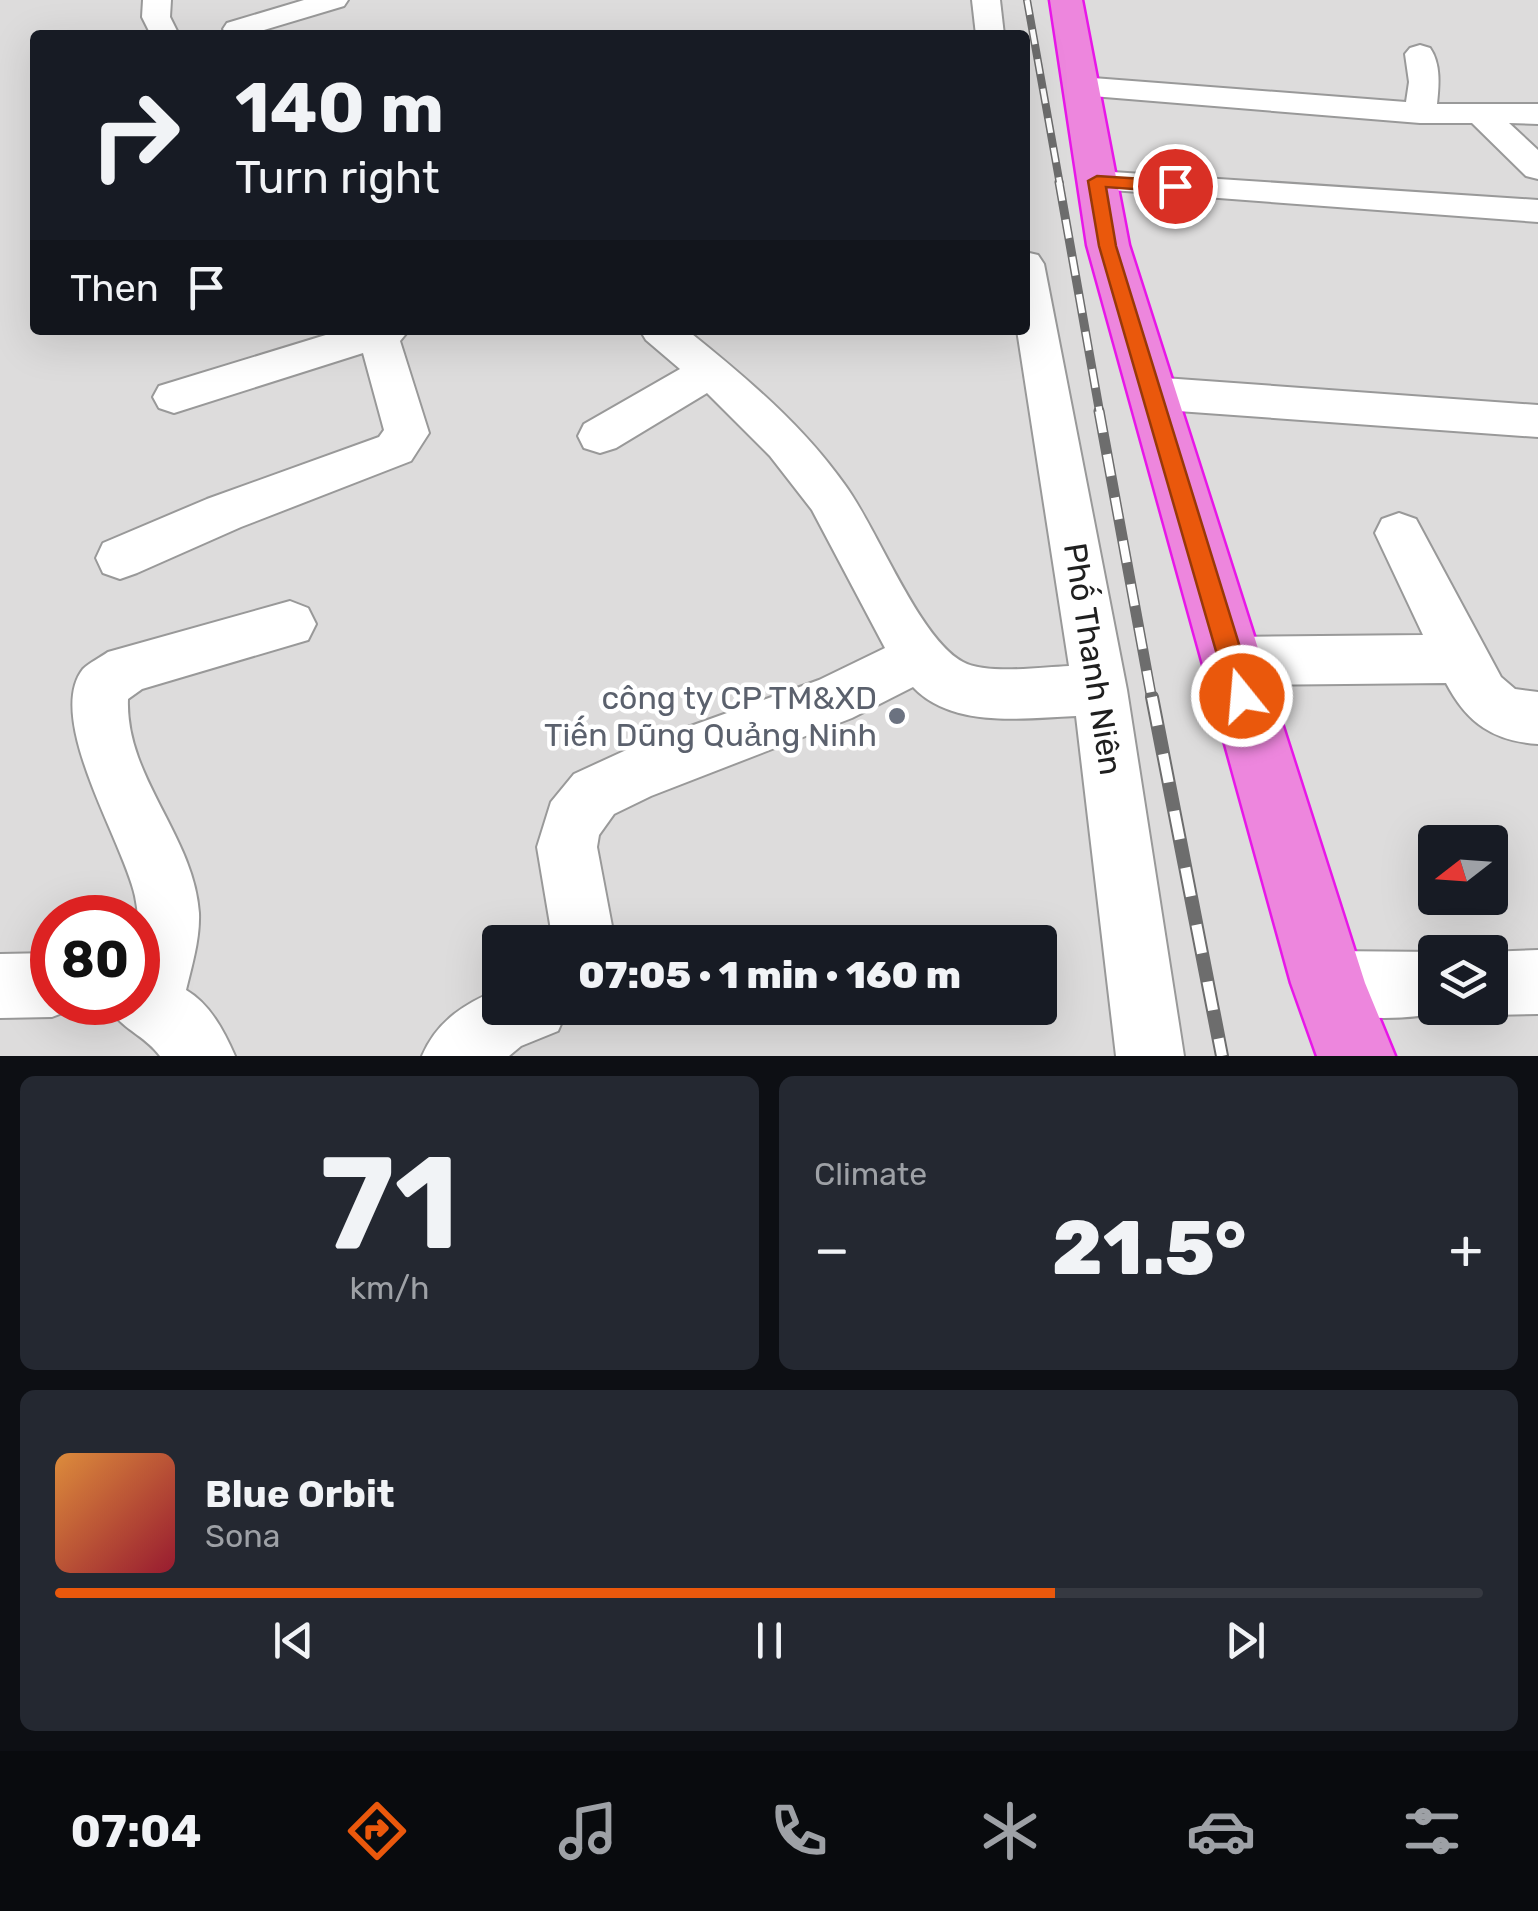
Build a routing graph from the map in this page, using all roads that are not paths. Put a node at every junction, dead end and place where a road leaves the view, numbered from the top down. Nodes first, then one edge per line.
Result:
1 (157, 0) edge
2 (245, 0) edge
3 (334, 0) edge
4 (986, 0) edge
5 (1066, 0) edge
6 (162, 30) edge
7 (236, 30) edge
8 (241, 30) edge
9 (989, 30) edge
10 (1420, 54) dead end
11 (1080, 86) junction
12 (1420, 113) junction
13 (1538, 114) edge
14 (1482, 115) junction
15 (1538, 169) edge
16 (1097, 181) junction
17 (1534, 218) edge
18 (1030, 292) edge
19 (373, 335) edge
20 (384, 335) edge
21 (666, 335) edge
22 (710, 370) junction
23 (1150, 393) junction
24 (174, 396) dead end
25 (1538, 421) edge
26 (600, 436) dead end
27 (1400, 532) dead end
28 (120, 558) dead end
29 (290, 624) dead end
30 (920, 657) junction
31 (1460, 659) junction
32 (1231, 661) junction
33 (1100, 690) junction
34 (1538, 718) edge
35 (581, 925) edge
36 (160, 963) edge
37 (1508, 982) edge
38 (1538, 982) edge
39 (1328, 983) junction
40 (1418, 983) edge
41 (0, 986) edge
42 (30, 986) edge
43 (160, 1011) edge
44 (495, 1025) edge
45 (201, 1056) edge
46 (456, 1056) edge
47 (1150, 1056) edge
48 (1356, 1056) edge

1 - 6 street
2 - 7 street
3 - 8 street
4 - 9 street
5 - 11 highway
10 - 12 street
11 - 12 street
11 - 16 highway
12 - 14 street
13 - 14 street
14 - 15 street
16 - 17 street
16 - 23 highway
18 - 33 street, Phố Thanh Niên
19 - 24 street
20 - 28 street
21 - 22 street
22 - 26 street
22 - 30 street
23 - 25 street
23 - 32 highway
27 - 31 street
29 - 36 street
30 - 33 street
30 - 35 street
31 - 32 street
31 - 34 street
32 - 39 highway
33 - 47 street, Phố Thanh Niên
37 - 38 street
39 - 40 street
39 - 48 highway
41 - 42 street
43 - 45 street
44 - 46 street

